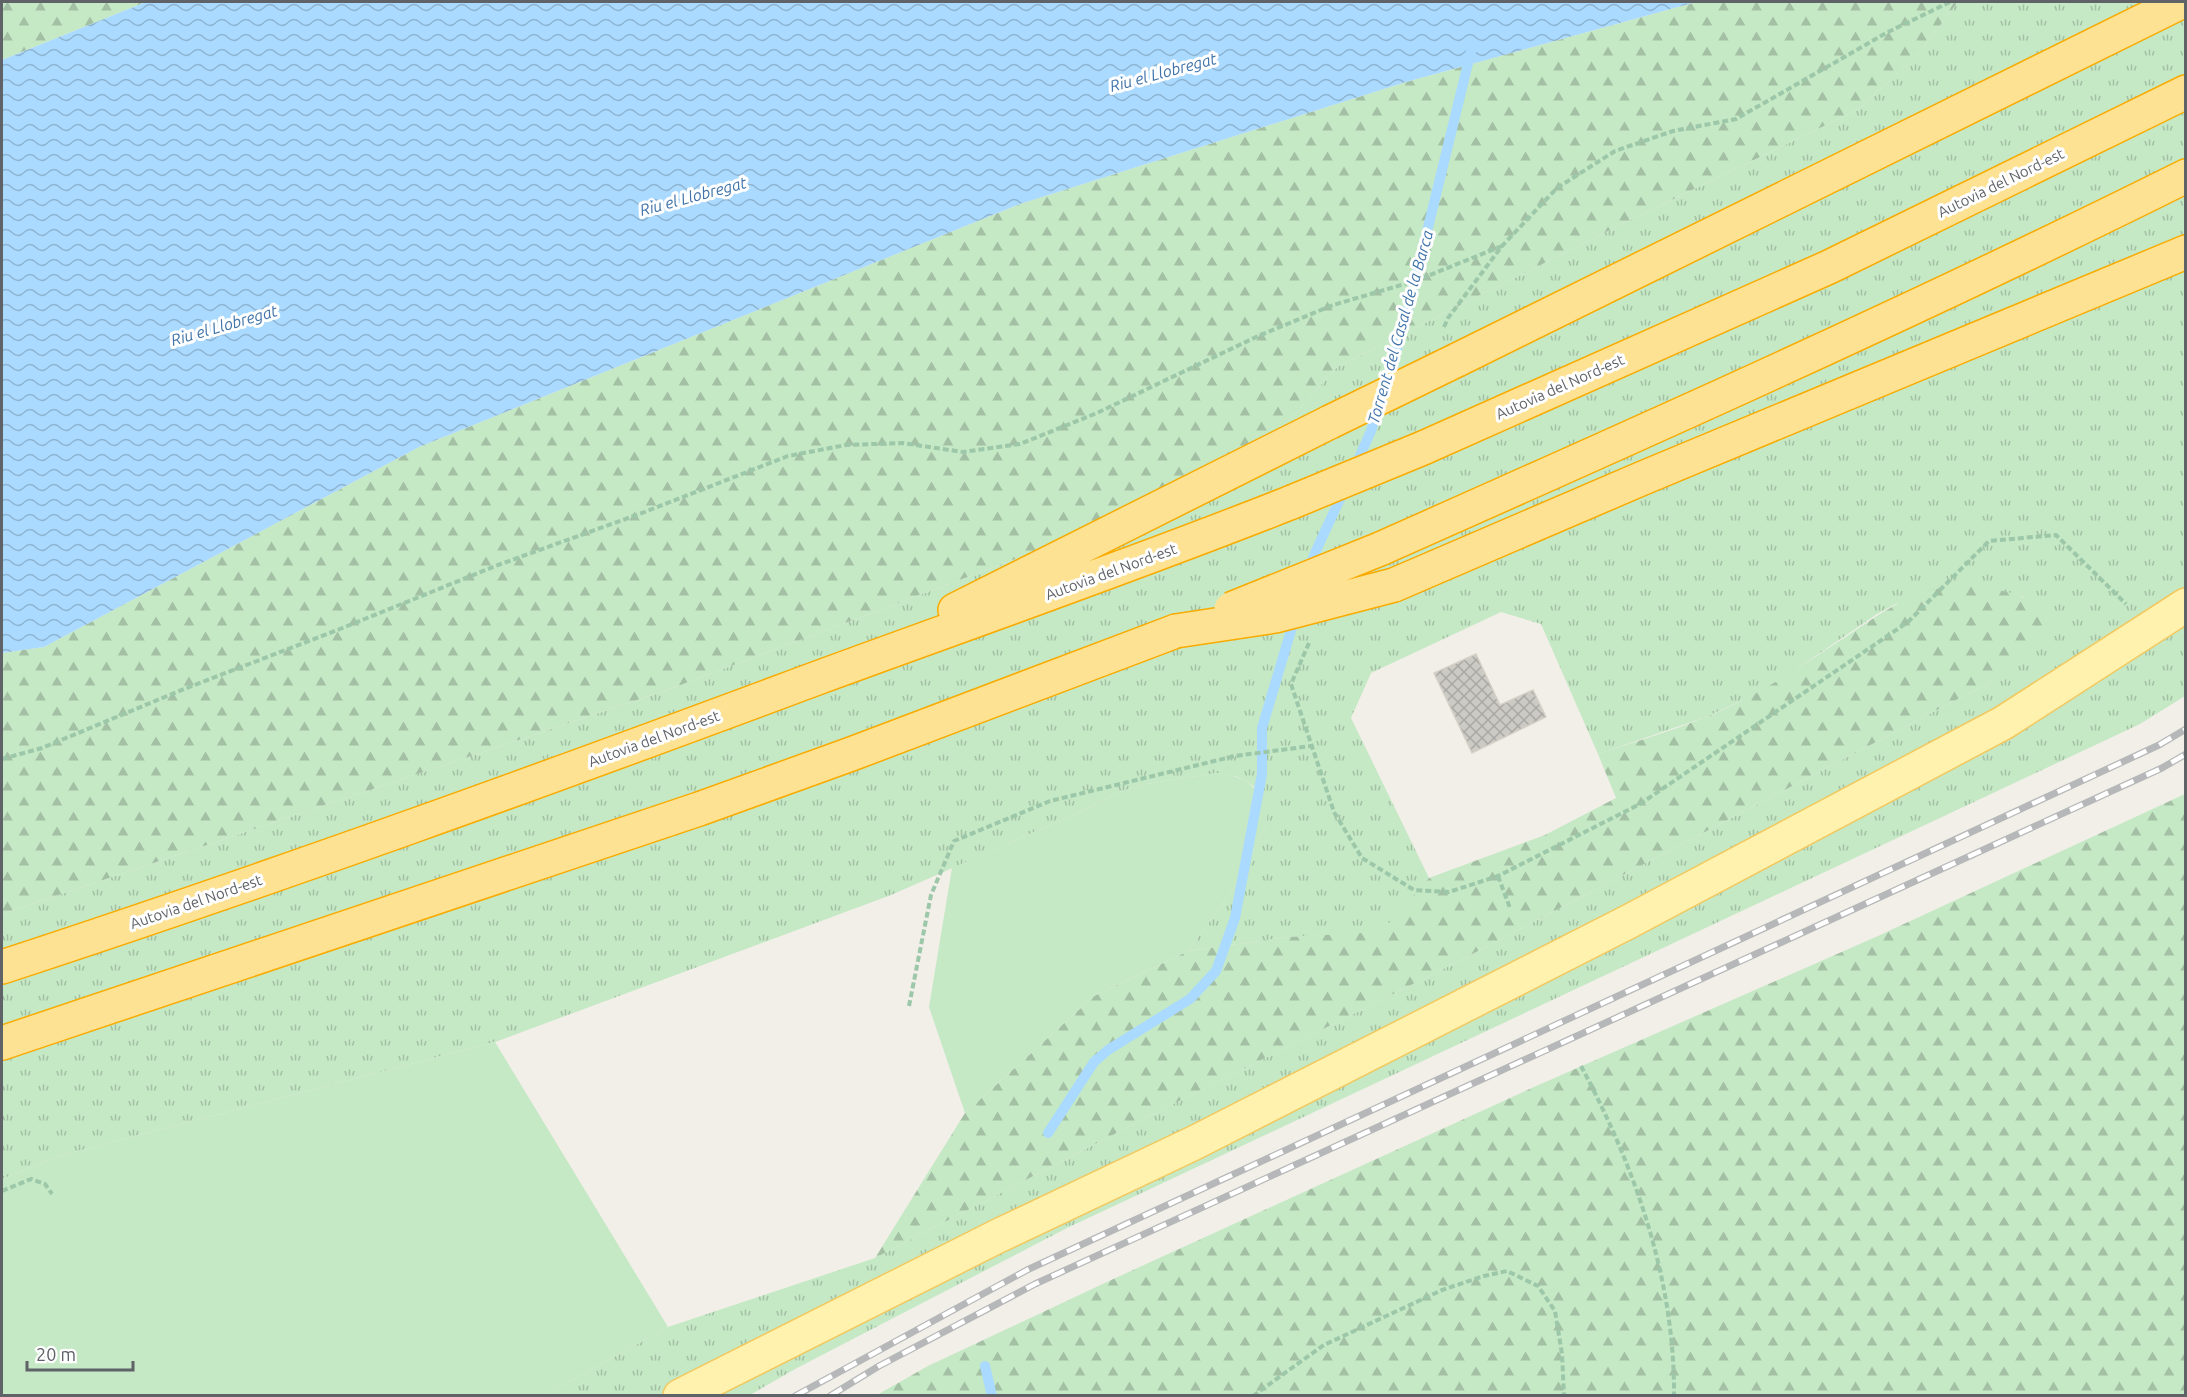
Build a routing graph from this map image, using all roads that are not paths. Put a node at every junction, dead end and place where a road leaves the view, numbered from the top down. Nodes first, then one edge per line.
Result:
1 (2181, 2) edge
2 (2186, 92) edge
3 (2186, 176) edge
4 (2186, 252) edge
5 (2186, 605) edge
6 (1176, 631) junction
7 (822, 677) junction
8 (2, 967) edge
9 (2, 1043) edge
10 (680, 1395) edge

1 - 7 highway, bridge
2 - 7 highway, Autovia del Nord-est, bridge
3 - 6 highway, bridge
4 - 6 highway, bridge
5 - 10 main road
6 - 9 highway
7 - 8 highway, Autovia del Nord-est

